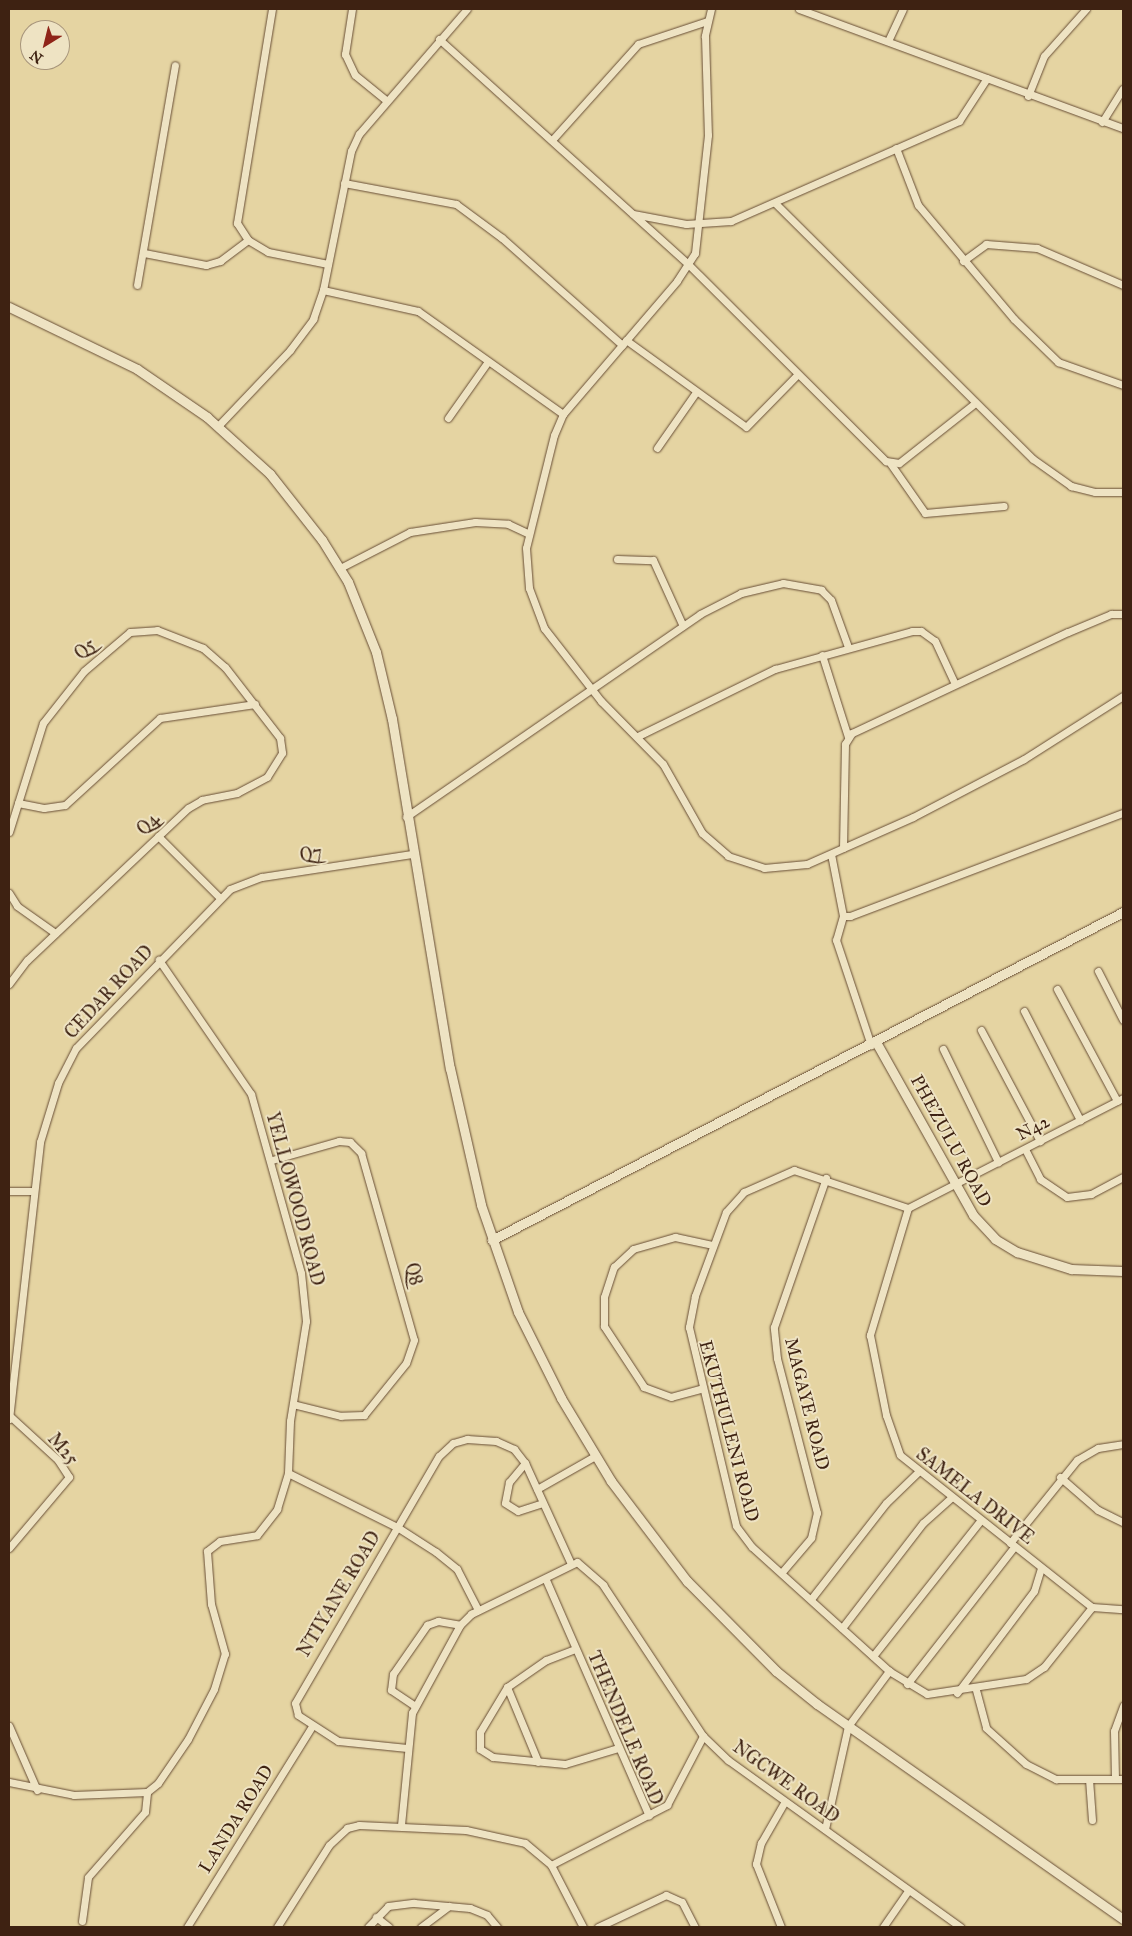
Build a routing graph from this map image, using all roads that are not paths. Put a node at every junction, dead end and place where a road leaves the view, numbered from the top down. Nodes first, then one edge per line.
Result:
1 (272, 9) edge
2 (352, 9) edge
3 (467, 9) edge
4 (711, 9) edge
5 (799, 9) edge
6 (903, 9) edge
7 (1086, 9) edge
8 (807, 10) edge
9 (707, 21) junction
10 (439, 39) junction
11 (888, 41) junction
12 (175, 65) dead end
13 (987, 78) junction
14 (1123, 90) edge
15 (1028, 96) junction
16 (386, 100) junction
17 (1102, 122) junction
18 (1123, 128) edge
19 (552, 140) junction
20 (896, 148) junction
21 (344, 183) junction
22 (775, 203) junction
23 (632, 214) junction
24 (701, 223) junction
25 (248, 240) junction
26 (144, 253) junction
27 (963, 261) junction
28 (328, 264) junction
29 (689, 265) junction
30 (137, 285) dead end
31 (1123, 285) edge
32 (323, 290) junction
33 (9, 307) edge
34 (624, 342) junction
35 (487, 363) junction
36 (797, 375) junction
37 (1123, 386) edge
38 (696, 392) junction
39 (974, 404) junction
40 (563, 414) junction
41 (448, 418) dead end
42 (218, 426) junction
43 (657, 448) dead end
44 (890, 463) junction
45 (1123, 492) edge
46 (1004, 506) dead end
47 (529, 534) junction
48 (618, 559) dead end
49 (340, 568) junction
50 (1123, 614) edge
51 (683, 626) junction
52 (848, 648) junction
53 (822, 654) junction
54 (955, 684) junction
55 (594, 692) junction
56 (1123, 696) edge
57 (254, 704) junction
58 (638, 736) junction
59 (848, 738) junction
60 (18, 803) junction
61 (1123, 813) edge
62 (406, 817) junction
63 (9, 832) edge
64 (158, 836) junction
65 (843, 848) junction
66 (413, 854) junction
67 (831, 854) junction
68 (9, 893) edge
69 (218, 896) junction
70 (1123, 912) edge
71 (843, 916) junction
72 (55, 933) junction
73 (159, 960) junction
74 (1098, 971) dead end
75 (9, 984) edge
76 (1057, 989) dead end
77 (1024, 1011) dead end
78 (1123, 1020) edge
79 (980, 1030) dead end
80 (874, 1043) junction
81 (943, 1049) dead end
82 (1120, 1100) edge
83 (1080, 1120) junction
84 (1040, 1141) junction
85 (1025, 1149) junction
86 (272, 1160) junction
87 (998, 1162) junction
88 (1123, 1177) edge
89 (826, 1178) junction
90 (955, 1180) junction
91 (9, 1192) edge
92 (31, 1192) junction
93 (908, 1208) junction
94 (492, 1240) junction
95 (713, 1245) junction
96 (1123, 1271) edge
97 (700, 1389) junction
98 (293, 1404) junction
99 (10, 1418) edge
100 (1123, 1444) edge
101 (595, 1456) junction
102 (525, 1463) junction
103 (918, 1472) junction
104 (288, 1473) junction
105 (1060, 1477) junction
106 (537, 1489) junction
107 (951, 1498) junction
108 (543, 1503) junction
109 (980, 1521) junction
110 (1123, 1522) edge
111 (397, 1526) junction
112 (1012, 1545) junction
113 (9, 1548) edge
114 (571, 1564) junction
115 (1041, 1568) junction
116 (782, 1572) junction
117 (546, 1580) junction
118 (811, 1600) junction
119 (1092, 1607) junction
120 (1123, 1609) edge
121 (478, 1610) junction
122 (460, 1625) junction
123 (842, 1628) junction
124 (575, 1649) junction
125 (873, 1656) junction
126 (889, 1671) junction
127 (907, 1684) junction
128 (507, 1687) junction
129 (976, 1690) junction
130 (957, 1693) junction
131 (415, 1706) junction
132 (1123, 1706) edge
133 (9, 1726) edge
134 (312, 1726) junction
135 (848, 1726) junction
136 (703, 1736) junction
137 (407, 1748) junction
138 (618, 1748) junction
139 (538, 1762) junction
140 (1089, 1779) junction
141 (1119, 1779) edge
142 (9, 1782) edge
143 (37, 1790) junction
144 (147, 1792) junction
145 (784, 1802) junction
146 (649, 1816) junction
147 (1092, 1820) dead end
148 (401, 1825) junction
149 (825, 1829) junction
150 (551, 1865) junction
151 (908, 1891) junction
152 (449, 1906) junction
153 (376, 1917) junction
154 (1123, 1919) edge
155 (82, 1921) dead end
156 (187, 1927) edge
157 (277, 1927) edge
158 (368, 1927) edge
159 (389, 1927) edge
160 (421, 1927) edge
161 (497, 1927) edge
162 (583, 1927) edge
163 (598, 1927) edge
164 (695, 1927) edge
165 (781, 1927) edge
166 (883, 1927) edge
167 (960, 1927) edge

1 - 25 street
2 - 16 street
3 - 10 street
4 - 9 street
5 - 8 street
6 - 11 street
7 - 15 street
8 - 11 street
9 - 19 street
9 - 24 street
10 - 16 street
10 - 19 street
11 - 13 street
12 - 26 street
13 - 15 street
13 - 20 street
14 - 17 street
15 - 17 street
16 - 21 street
17 - 18 street
19 - 23 street
20 - 22 street
20 - 27 street
21 - 28 street
21 - 34 street
22 - 24 street
22 - 39 street
23 - 24 street
23 - 29 street
24 - 29 street
25 - 26 street
25 - 28 street
26 - 30 street
27 - 31 street
27 - 37 street
28 - 32 street
29 - 34 street
29 - 36 street
32 - 35 street
32 - 42 street
33 - 42 street
34 - 38 street
34 - 40 street
35 - 40 street
35 - 41 street
36 - 38 street
36 - 44 street
38 - 43 street
39 - 44 street
39 - 45 street
40 - 47 street
42 - 49 street
44 - 46 street
47 - 49 street
47 - 55 street
48 - 51 street
49 - 62 street
50 - 54 street
51 - 52 street
51 - 55 street
52 - 53 street
52 - 54 street
53 - 58 street
53 - 59 street
54 - 59 street
55 - 58 street
55 - 62 street
56 - 65 street
57 - 60 street
57 - 60 street, Q5
57 - 64 street, Q4
58 - 67 street
59 - 65 street
60 - 63 street, Q5
61 - 71 street
62 - 66 street
64 - 69 street
64 - 72 street, Q4
65 - 67 street
66 - 69 street, Q7
66 - 94 street
67 - 71 street
68 - 72 street
69 - 73 street, CEDAR ROAD
70 - 80 street
71 - 80 street
72 - 75 street, Q4
73 - 86 street, YELLOWOOD ROAD
73 - 92 street, CEDAR ROAD
74 - 78 street
76 - 82 street
77 - 83 street
79 - 84 street
80 - 90 street, PHEZULU ROAD
80 - 94 street
81 - 87 street
82 - 83 street, N42
83 - 84 street, N42
84 - 85 street, N42
85 - 87 street, N42
85 - 88 street
86 - 98 street, YELLOWOOD ROAD
86 - 98 street, Q8
87 - 90 street, N42
89 - 93 street, EKUTHULENI ROAD
89 - 95 street, EKUTHULENI ROAD
89 - 116 street, MAGAYE ROAD
90 - 93 street
90 - 96 street, PHEZULU ROAD
91 - 92 street
92 - 99 street, CEDAR ROAD
93 - 103 street, SAMELA DRIVE
94 - 101 street
95 - 97 street, EKUTHULENI ROAD
95 - 97 street
97 - 116 street, EKUTHULENI ROAD
98 - 104 street, YELLOWOOD ROAD
99 - 113 street, M25
100 - 105 street
101 - 106 street
101 - 135 street
102 - 106 street
102 - 108 street
102 - 111 street, NTIYANE ROAD
103 - 107 street, SAMELA DRIVE
103 - 118 street
104 - 111 street
104 - 144 street, YELLOWOOD ROAD
105 - 110 street
105 - 112 street
106 - 108 street
107 - 109 street, SAMELA DRIVE
107 - 123 street
108 - 114 street
109 - 112 street, SAMELA DRIVE
109 - 125 street
111 - 121 street
111 - 134 street, NTIYANE ROAD
112 - 115 street, SAMELA DRIVE
112 - 127 street
114 - 117 street
114 - 136 street, NGCWE ROAD
115 - 119 street, SAMELA DRIVE
115 - 130 street
116 - 118 street, EKUTHULENI ROAD
117 - 121 street
117 - 124 street, THENDELE ROAD
118 - 123 street, EKUTHULENI ROAD
119 - 120 street
119 - 129 street, EKUTHULENI ROAD
121 - 122 street
122 - 131 street
122 - 131 street
123 - 125 street, EKUTHULENI ROAD
124 - 128 street
124 - 138 street, THENDELE ROAD
125 - 126 street, EKUTHULENI ROAD
126 - 127 street, EKUTHULENI ROAD
126 - 135 street
127 - 130 street, EKUTHULENI ROAD
128 - 139 street
128 - 139 street
129 - 130 street, EKUTHULENI ROAD
129 - 140 street
131 - 137 street
132 - 141 street
133 - 143 street
134 - 137 street, NTIYANE ROAD
134 - 156 street, LANDA ROAD
135 - 149 street
135 - 154 street
136 - 145 street, NGCWE ROAD
136 - 146 street
137 - 148 street
138 - 139 street
138 - 146 street, THENDELE ROAD
140 - 141 street
140 - 147 street
142 - 143 street
143 - 144 street
144 - 155 street
145 - 149 street, NGCWE ROAD
145 - 165 street
146 - 150 street, THENDELE ROAD
148 - 150 street
148 - 157 street
149 - 151 street, NGCWE ROAD
150 - 162 street
151 - 166 street
151 - 167 street, NGCWE ROAD
152 - 153 street
152 - 160 street
152 - 161 street
153 - 158 street
153 - 159 street
163 - 164 street

